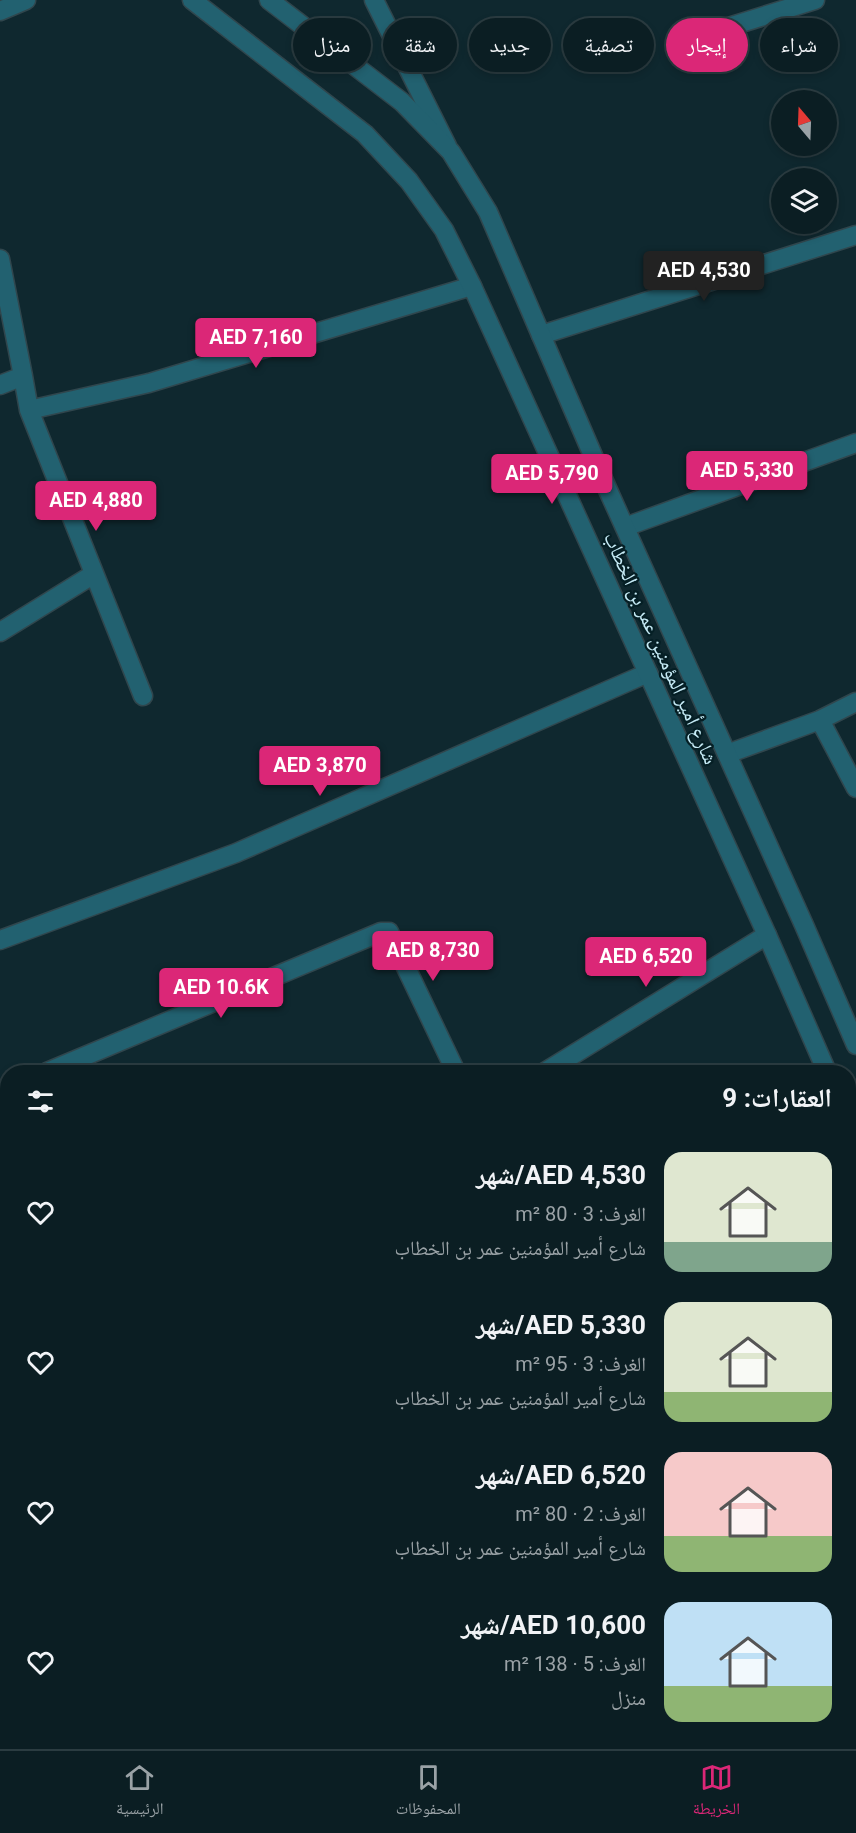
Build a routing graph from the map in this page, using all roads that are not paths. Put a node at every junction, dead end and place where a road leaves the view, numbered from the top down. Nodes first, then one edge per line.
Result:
1 (26, 0) edge
2 (192, 0) edge
3 (269, 0) edge
4 (374, 0) edge
5 (815, 0) edge
6 (0, 11) edge
7 (748, 21) edge
8 (451, 152) junction
9 (856, 235) edge
10 (0, 259) edge
11 (472, 286) junction
12 (541, 334) junction
13 (22, 376) junction
14 (0, 384) edge
15 (29, 410) junction
16 (856, 443) edge
17 (625, 527) junction
18 (94, 574) junction
19 (0, 632) edge
20 (648, 673) junction
21 (143, 696) dead end
22 (856, 702) edge
23 (820, 720) junction
24 (727, 753) junction
25 (856, 788) edge
26 (767, 935) junction
27 (0, 940) edge
28 (856, 1045) edge
29 (64, 1065) edge
30 (453, 1065) edge
31 (556, 1065) edge
32 (824, 1065) edge

1 - 6 street
2 - 11 street, شارع أمير المؤمنين عمر بن الخطاب
3 - 8 street, شارع أمير المؤمنين عمر بن الخطاب
4 - 8 street
5 - 7 street
8 - 12 street, شارع أمير المؤمنين عمر بن الخطاب
9 - 12 street
10 - 13 street
11 - 15 street
11 - 20 street, شارع أمير المؤمنين عمر بن الخطاب
12 - 17 street, شارع أمير المؤمنين عمر بن الخطاب
13 - 14 street
13 - 15 street
15 - 18 street
16 - 17 street
17 - 24 street, شارع أمير المؤمنين عمر بن الخطاب
18 - 19 street
18 - 21 street
20 - 26 street, شارع أمير المؤمنين عمر بن الخطاب
20 - 27 street
22 - 23 street
23 - 24 street
23 - 25 street
24 - 28 street, شارع أمير المؤمنين عمر بن الخطاب
26 - 31 street
26 - 32 street, شارع أمير المؤمنين عمر بن الخطاب
29 - 30 street

